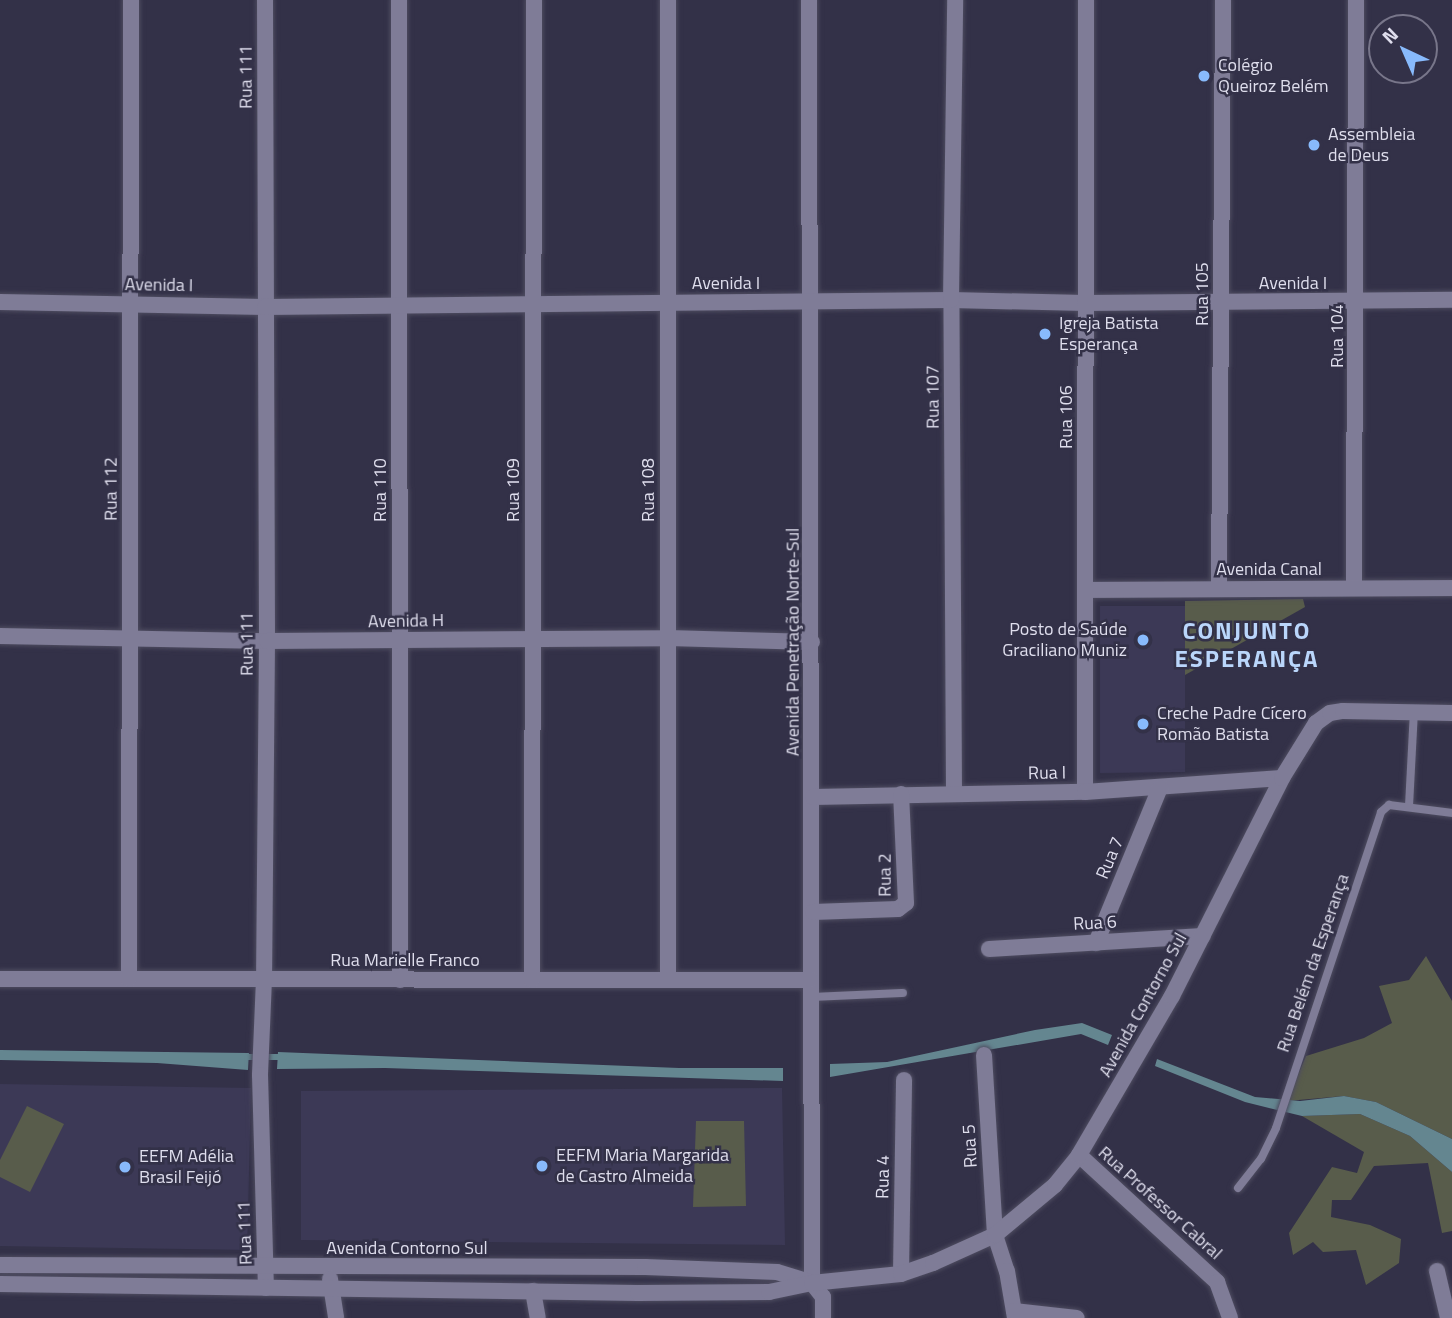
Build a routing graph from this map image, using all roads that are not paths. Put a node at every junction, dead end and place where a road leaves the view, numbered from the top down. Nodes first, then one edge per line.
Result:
1 (131, 0) edge
2 (265, 0) edge
3 (398, 0) edge
4 (534, 0) edge
5 (668, 0) edge
6 (809, 0) edge
7 (955, 0) edge
8 (1086, 0) edge
9 (1223, 0) edge
10 (1356, 0) edge
11 (951, 300) junction
12 (1452, 300) edge
13 (808, 301) junction
14 (0, 302) edge
15 (1221, 302) junction
16 (1356, 302) junction
17 (667, 303) junction
18 (1085, 303) junction
19 (131, 304) junction
20 (398, 304) junction
21 (531, 304) junction
22 (265, 307) junction
23 (1354, 588) junction
24 (1452, 588) edge
25 (1219, 589) junction
26 (1085, 590) junction
27 (0, 636) edge
28 (667, 638) junction
29 (130, 639) junction
30 (533, 639) junction
31 (267, 641) junction
32 (400, 641) junction
33 (812, 642) junction
34 (1414, 712) junction
35 (1452, 713) edge
36 (1282, 778) junction
37 (1160, 788) junction
38 (1085, 792) junction
39 (954, 793) junction
40 (901, 794) junction
41 (813, 797) junction
42 (1409, 806) junction
43 (1452, 813) edge
44 (813, 912) junction
45 (1203, 936) junction
46 (1096, 943) junction
47 (989, 949) dead end
48 (0, 979) edge
49 (129, 979) junction
50 (264, 979) junction
51 (400, 980) junction
52 (532, 980) junction
53 (668, 980) junction
54 (810, 988) junction
55 (903, 993) dead end
56 (984, 1055) dead end
57 (904, 1080) dead end
58 (1079, 1155) junction
59 (1238, 1188) dead end
60 (995, 1235) junction
61 (0, 1265) edge
62 (265, 1266) junction
63 (330, 1267) junction
64 (1437, 1271) dead end
65 (901, 1274) junction
66 (812, 1283) junction
67 (0, 1284) edge
68 (266, 1289) junction
69 (331, 1289) junction
70 (533, 1291) junction
71 (1014, 1314) edge
72 (336, 1318) edge
73 (538, 1318) edge
74 (823, 1318) edge
75 (1077, 1318) edge
76 (1230, 1318) edge
77 (1448, 1318) edge

1 - 19 street, Rua 112
2 - 22 street, Rua 111
3 - 20 street, Rua 110
4 - 21 street, Rua 109
5 - 17 street, Rua 108
6 - 13 street, Avenida Penetração Norte-Sul
7 - 11 street, Rua 107
8 - 18 street, Rua 106
9 - 15 street, Rua 105
10 - 16 street, Rua 104
11 - 13 street, Avenida I
11 - 18 street, Avenida I
11 - 39 street, Rua 107
12 - 16 street, Avenida I
13 - 17 street, Avenida I
13 - 33 street, Avenida Penetração Norte-Sul
14 - 19 street, Avenida I
15 - 16 street, Avenida I
15 - 18 street, Avenida I
15 - 25 street, Rua 105
16 - 23 street, Rua 104
17 - 21 street, Avenida I
17 - 28 street, Rua 108
18 - 26 street, Rua 106
19 - 22 street, Avenida I
19 - 29 street, Rua 112
20 - 21 street, Avenida I
20 - 22 street, Avenida I
20 - 32 street, Rua 110
21 - 30 street, Rua 109
22 - 31 street, Rua 111
23 - 24 street, Avenida Canal
23 - 25 street, Avenida Canal
25 - 26 street, Avenida Canal
26 - 38 street, Rua 106
27 - 29 street, Avenida H
28 - 30 street, Avenida H
28 - 33 street, Avenida H
28 - 53 street, Rua 108
29 - 31 street, Avenida H
29 - 49 street, Rua 112
30 - 32 street, Avenida H
30 - 52 street, Rua 109
31 - 32 street, Avenida H
31 - 50 street, Rua 111
32 - 51 street, Rua 110
33 - 41 street, Avenida Penetração Norte-Sul
34 - 35 street, Avenida Contorno Sul
34 - 36 street, Avenida Contorno Sul
34 - 42 lane
36 - 37 street, Rua I
36 - 45 street, Avenida Contorno Sul
37 - 38 street, Rua I
37 - 46 street, Rua 7
38 - 39 street, Rua I
39 - 40 street, Rua I
40 - 41 street, Rua I
40 - 44 street, Rua 2
41 - 44 street, Avenida Penetração Norte-Sul
42 - 43 lane, Rua Belém da Esperança
42 - 59 lane, Rua Belém da Esperança
44 - 54 street, Avenida Penetração Norte-Sul
45 - 46 street, Rua 6
45 - 58 street, Avenida Contorno Sul
46 - 47 street, Rua 6
48 - 49 street, Rua Marielle Franco
49 - 50 street, Rua Marielle Franco
50 - 51 street, Rua Marielle Franco
50 - 62 street, Rua 111
51 - 52 street, Rua Marielle Franco
52 - 53 street, Rua Marielle Franco
53 - 54 street, Rua Marielle Franco
54 - 55 lane
54 - 66 street, Avenida Penetração Norte-Sul
56 - 60 street, Rua 5
57 - 65 street, Rua 4
58 - 60 street, Avenida Contorno Sul
58 - 76 street, Rua Professor Cabral
60 - 65 street, Avenida Contorno Sul
60 - 71 street, Rua 5
61 - 62 street, Avenida Contorno Sul
62 - 63 street, Avenida Contorno Sul
62 - 68 street, Rua 111
63 - 66 street, Avenida Contorno Sul
63 - 69 street
64 - 77 street
65 - 66 street, Avenida Contorno Sul
66 - 70 street, Avenida Contorno Sul
66 - 74 street, Avenida Penetração Norte-Sul
67 - 68 street, Avenida Contorno Sul
68 - 69 street, Avenida Contorno Sul
69 - 70 street, Avenida Contorno Sul
69 - 72 street
70 - 73 street
71 - 75 street

